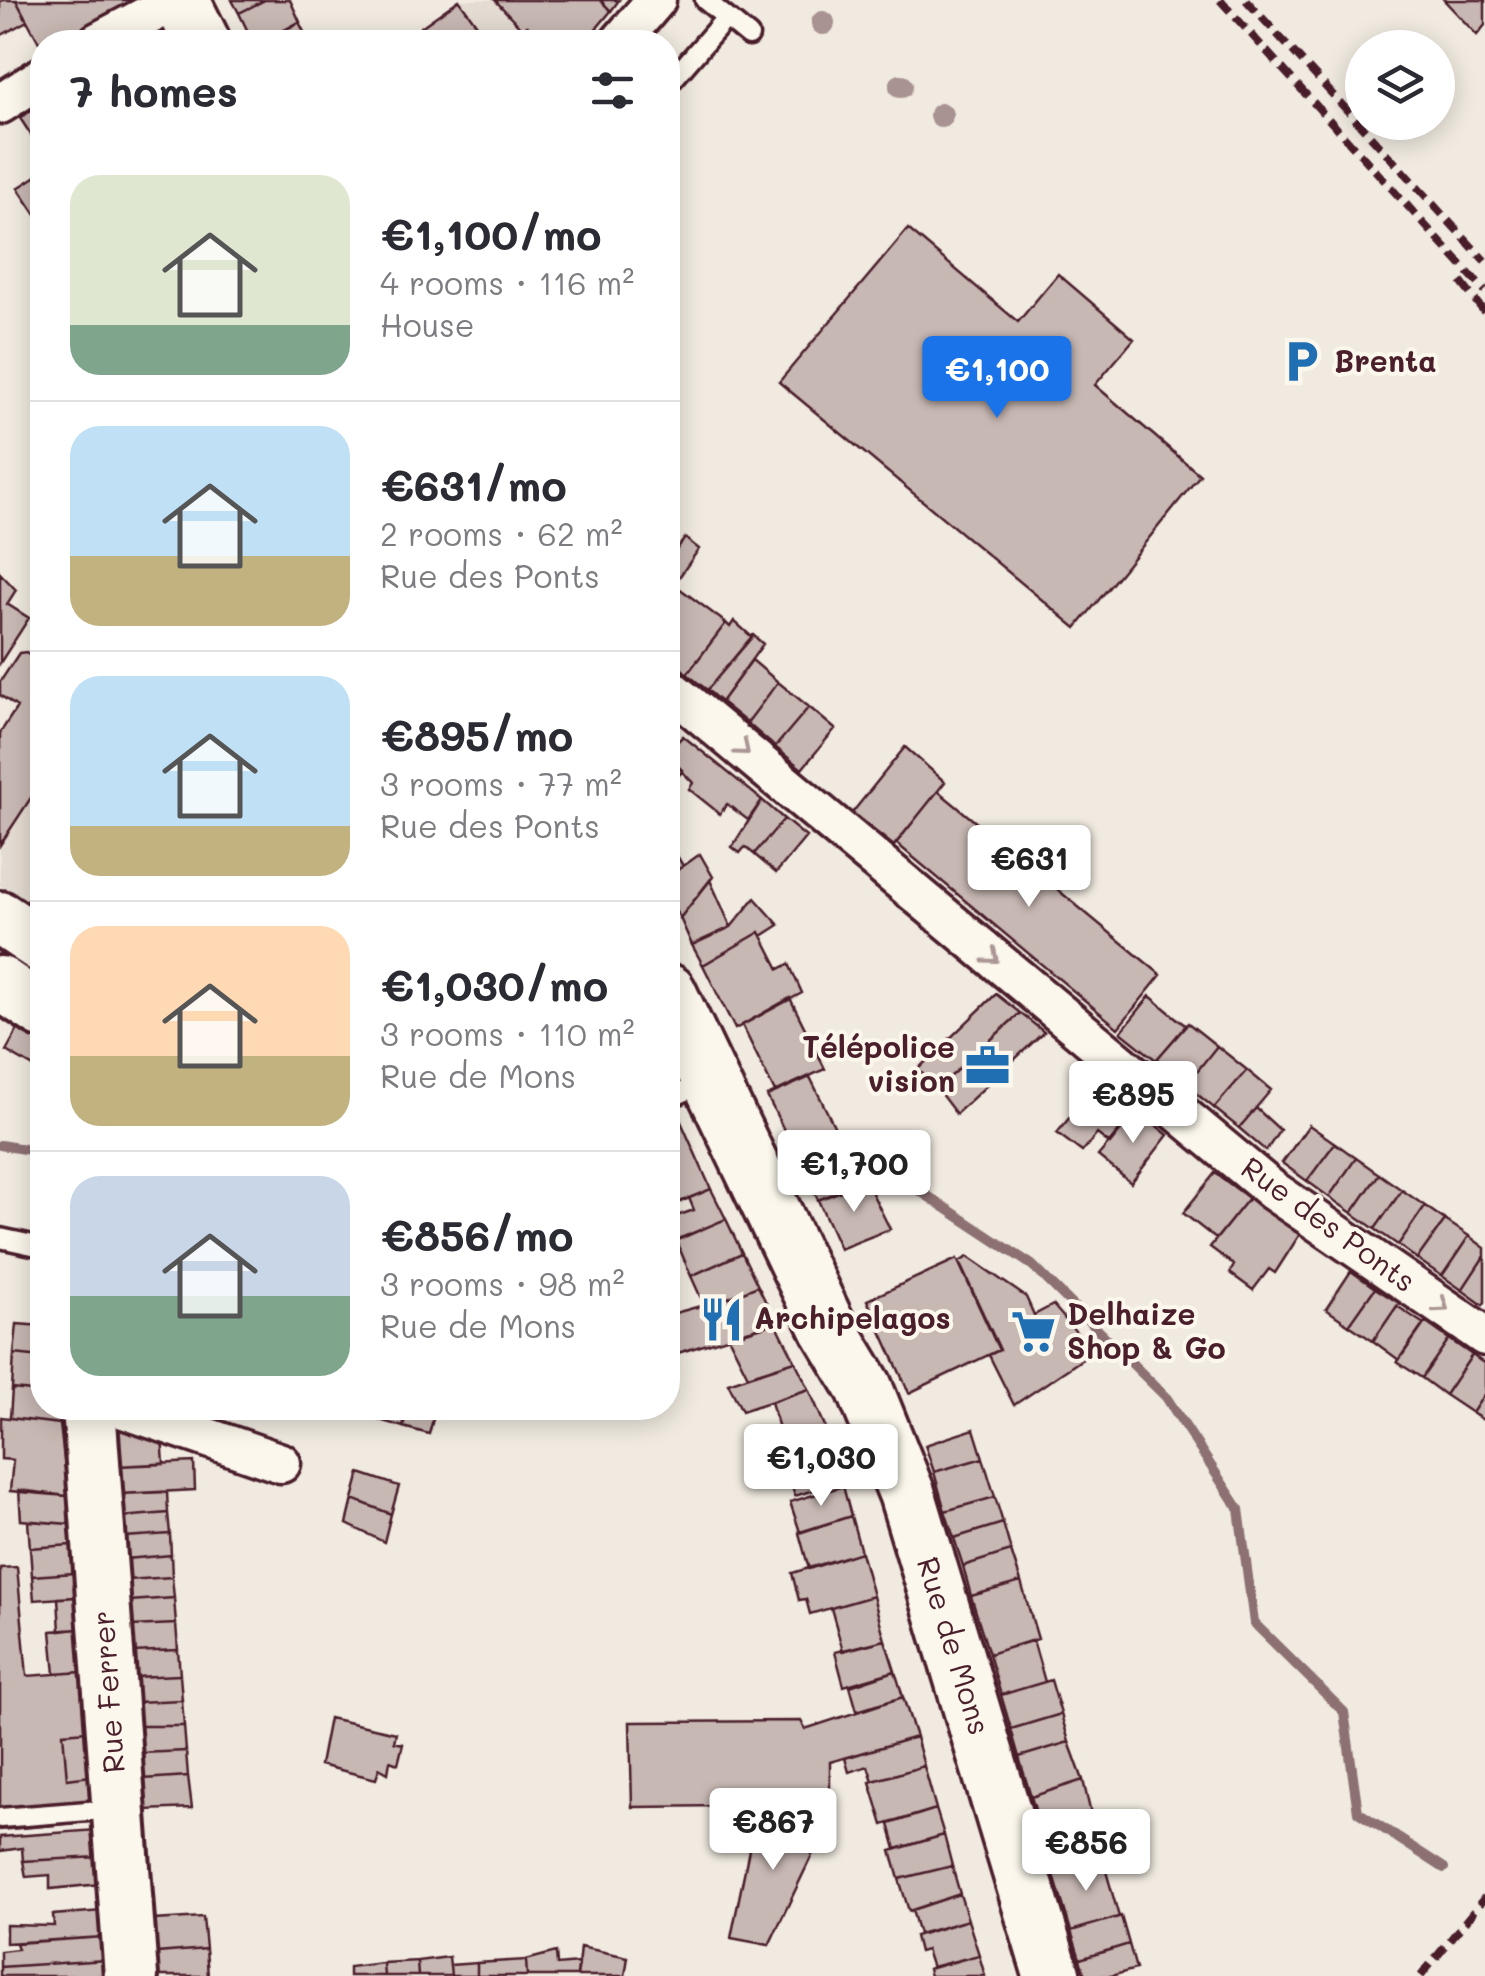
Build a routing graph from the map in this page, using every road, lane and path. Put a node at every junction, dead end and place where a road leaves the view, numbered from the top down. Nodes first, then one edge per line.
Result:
1 (179, 0) edge
2 (656, 0) edge
3 (704, 0) edge
4 (726, 18) junction
5 (121, 30) edge
6 (195, 30) edge
7 (630, 30) edge
8 (749, 36) dead end
9 (680, 71) edge
10 (30, 85) edge
11 (0, 104) edge
12 (680, 697) edge
13 (0, 918) edge
14 (30, 938) edge
15 (0, 983) edge
16 (30, 1003) edge
17 (680, 1048) edge
18 (689, 1090) edge
19 (0, 1238) edge
20 (30, 1244) edge
21 (828, 1327) junction
22 (1485, 1336) edge
23 (89, 1420) edge
24 (156, 1420) edge
25 (281, 1463) dead end
26 (118, 1808) junction
27 (0, 1818) edge
28 (131, 1976) edge
29 (1016, 1976) edge
30 (1052, 1976) edge

1 - 5 street
1 - 6 main road
2 - 7 street
3 - 4 lane
4 - 8 lane
4 - 9 lane
10 - 11 street
12 -> 22 street, Rue des Ponts
13 - 14 street
15 - 16 street
17 - 18 main road, Rue de Mons
18 - 21 main road, Rue de Mons
19 - 20 lane
21 - 29 main road, Rue de Mons
21 - 30 main road, Rue de Mons
23 - 26 street, Rue Ferrer
24 - 25 street
26 - 27 lane
26 - 28 street, Rue Ferrer

